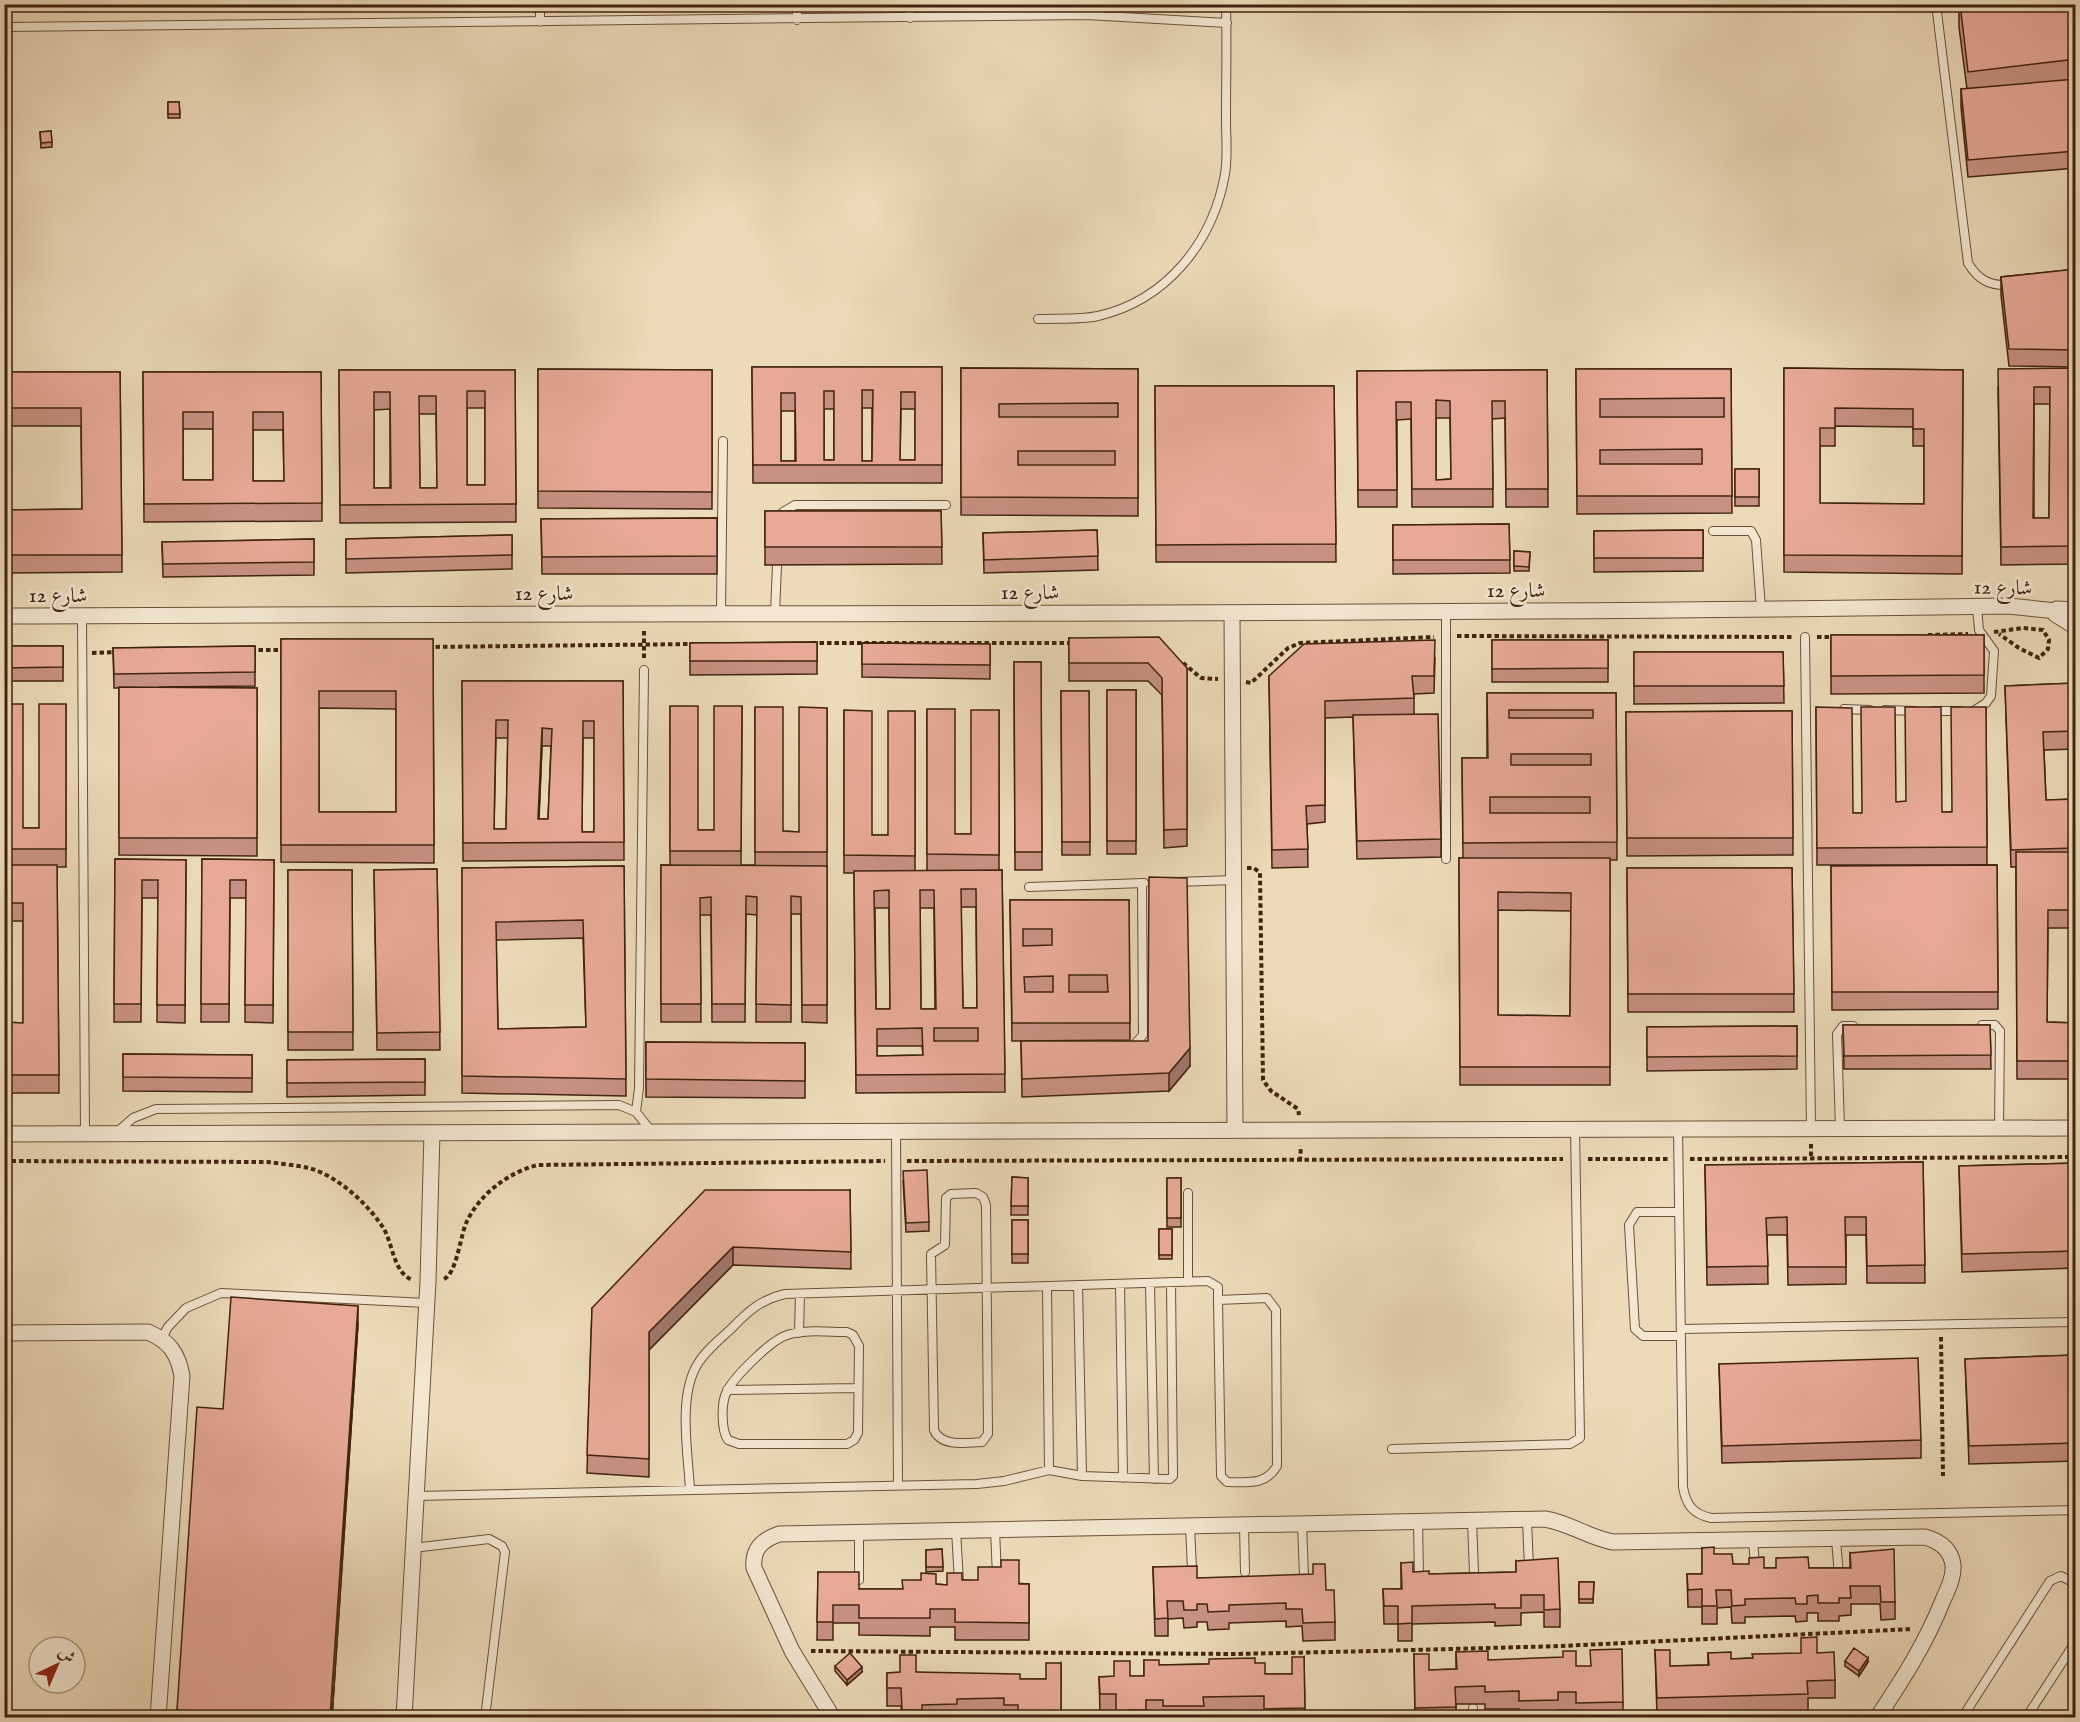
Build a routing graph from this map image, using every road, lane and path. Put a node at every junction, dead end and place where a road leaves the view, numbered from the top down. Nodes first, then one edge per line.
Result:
1 (540, 4) edge
2 (797, 4) edge
3 (910, 4) edge
4 (1114, 4) edge
5 (1227, 4) edge
6 (1936, 4) edge
7 (1087, 15) junction
8 (910, 18) junction
9 (797, 20) junction
10 (540, 22) junction
11 (1227, 23) junction
12 (4, 27) edge
13 (2018, 285) edge
14 (1038, 319) dead end
15 (723, 441) dead end
16 (946, 505) dead end
17 (777, 529) edge
18 (1713, 531) dead end
19 (777, 565) edge
20 (1977, 607) junction
21 (1761, 609) junction
22 (2076, 610) edge
23 (1446, 611) junction
24 (2055, 611) junction
25 (722, 612) junction
26 (775, 613) junction
27 (644, 614) junction
28 (1232, 614) junction
29 (4, 616) edge
30 (82, 616) junction
31 (2076, 627) edge
32 (1996, 632) junction
33 (1982, 634) junction
34 (1923, 635) edge
35 (1446, 636) junction
36 (1805, 637) junction
37 (1840, 637) edge
38 (804, 643) edge
39 (1076, 643) edge
40 (644, 644) junction
41 (698, 644) edge
42 (417, 648) edge
43 (297, 649) edge
44 (250, 650) edge
45 (130, 652) edge
46 (82, 653) junction
47 (1174, 656) edge
48 (644, 670) joint
49 (1233, 681) junction
50 (1844, 709) edge
51 (1446, 859) dead end
52 (1234, 873) junction
53 (1165, 882) edge
54 (1142, 883) junction
55 (1153, 883) edge
56 (1029, 887) dead end
57 (1969, 1025) edge
58 (1858, 1026) edge
59 (1123, 1048) edge
60 (636, 1112) junction
61 (1575, 1128) junction
62 (1678, 1128) junction
63 (1810, 1128) junction
64 (1840, 1128) junction
65 (1999, 1128) junction
66 (2076, 1128) edge
67 (1235, 1130) junction
68 (1302, 1130) junction
69 (896, 1131) junction
70 (432, 1132) junction
71 (652, 1132) junction
72 (4, 1134) edge
73 (85, 1134) junction
74 (116, 1134) junction
75 (2076, 1157) edge
76 (1575, 1159) junction
77 (1679, 1159) junction
78 (4, 1161) edge
79 (896, 1161) junction
80 (1300, 1161) junction
81 (1188, 1193) dead end
82 (1679, 1212) junction
83 (428, 1281) junction
84 (1171, 1282) junction
85 (1188, 1282) junction
86 (1150, 1283) junction
87 (1120, 1284) junction
88 (1078, 1285) junction
89 (1047, 1286) junction
90 (986, 1288) junction
91 (932, 1290) junction
92 (897, 1292) junction
93 (800, 1294) junction
94 (1218, 1300) junction
95 (426, 1303) junction
96 (2076, 1322) edge
97 (1941, 1324) junction
98 (4, 1333) edge
99 (799, 1333) junction
100 (1681, 1333) junction
101 (162, 1338) junction
102 (858, 1388) junction
103 (727, 1390) junction
104 (1392, 1449) dead end
105 (1049, 1470) junction
106 (1082, 1476) junction
107 (1943, 1476) dead end
108 (1123, 1478) junction
109 (1154, 1479) junction
110 (898, 1485) junction
111 (690, 1489) junction
112 (416, 1496) junction
113 (2076, 1510) edge
114 (1527, 1520) junction
115 (1472, 1521) junction
116 (1418, 1522) junction
117 (1302, 1524) junction
118 (1244, 1525) junction
119 (1190, 1526) junction
120 (956, 1530) junction
121 (995, 1530) junction
122 (859, 1532) junction
123 (1836, 1539) junction
124 (1753, 1540) junction
125 (413, 1548) junction
126 (1192, 1569) edge
127 (1529, 1570) edge
128 (1245, 1572) dead end
129 (1756, 1573) edge
130 (1473, 1574) edge
131 (1304, 1575) edge
132 (1419, 1576) edge
133 (1839, 1578) edge
134 (859, 1580) edge
135 (959, 1582) edge
136 (998, 1583) edge
137 (2076, 1584) edge
138 (1932, 1628) junction
139 (2075, 1643) edge
140 (792, 1651) junction
141 (1473, 1708) dead end
142 (158, 1718) edge
143 (404, 1718) edge
144 (485, 1718) edge
145 (833, 1718) edge
146 (1473, 1718) edge
147 (1877, 1718) edge
148 (1962, 1718) edge
149 (2026, 1718) edge

1 - 10 lane
2 - 9 lane
3 - 8 lane
4 - 7 lane
5 - 11 lane
6 - 13 lane
7 - 8 lane
7 - 11 lane
8 - 9 lane
9 - 10 lane
10 - 12 lane
11 - 14 lane
15 - 25 lane
16 - 17 lane
18 - 21 lane
19 - 26 lane
20 - 21 street, شارع 12
20 - 24 street, شارع 12
20 - 33 lane
21 - 23 street, شارع 12
22 - 24 street, شارع 12
23 - 28 street, شارع 12
23 - 35 lane
24 - 31 street, شارع 12
25 - 26 street, شارع 12
25 - 27 street, شارع 12
26 - 28 street, شارع 12
27 - 30 street, شارع 12
27 - 40 path
28 - 49 street
29 - 30 street, شارع 12
30 - 46 lane
32 - 32 path
32 - 33 path
33 - 34 path
33 - 50 lane
35 - 36 path
35 - 49 path
35 - 51 lane
36 - 37 path
36 - 63 lane
38 - 39 path
40 - 41 path
40 - 42 path
40 - 48 path
43 - 44 path
45 - 46 path
46 - 73 lane
47 - 49 path
48 - 60 lane
49 - 52 street
52 - 53 lane
52 - 67 street
52 - 68 path
54 - 55 lane
54 - 56 lane
54 - 59 lane
57 - 65 lane
58 - 64 lane
60 - 71 lane
60 - 74 lane
61 - 62 street
61 - 68 street
61 - 76 lane
62 - 63 street
62 - 77 lane
63 - 64 street
64 - 65 street
65 - 66 street
67 - 68 street
67 - 69 street
68 - 80 path
69 - 71 street
69 - 79 lane
70 - 71 street
70 - 74 street
70 - 83 street
72 - 73 street
73 - 74 street
75 - 77 path
76 - 77 path
76 - 80 path
76 - 104 lane
77 - 82 lane
78 - 83 path
79 - 80 path
79 - 83 path
79 - 92 lane
81 - 85 lane
82 - 100 lane
82 - 100 lane
83 - 95 street
84 - 85 lane
84 - 86 lane
84 - 109 lane
85 - 94 lane
86 - 87 lane
86 - 109 lane
87 - 88 lane
87 - 108 lane
88 - 89 lane
88 - 106 lane
89 - 90 lane
89 - 105 lane
90 - 91 lane
90 - 91 lane
90 - 91 lane
91 - 92 lane
92 - 93 lane
92 - 110 lane
93 - 99 lane
93 - 111 lane
94 - 94 lane
95 - 101 lane
95 - 112 street
96 - 97 lane
97 - 100 lane
97 - 107 path
98 - 101 street
99 - 102 lane
99 - 103 lane
100 - 113 lane
101 - 142 street
102 - 103 lane
102 - 103 lane
105 - 106 lane
105 - 110 lane
106 - 108 lane
108 - 109 lane
110 - 111 lane
111 - 112 lane
112 - 125 street
114 - 115 street
114 - 124 street
114 - 127 lane
115 - 116 street
115 - 130 lane
116 - 117 street
116 - 132 lane
117 - 118 street
117 - 131 lane
118 - 119 street
118 - 128 lane
119 - 121 street
119 - 126 lane
120 - 121 street
120 - 122 street
120 - 135 lane
121 - 136 lane
122 - 134 lane
122 - 140 street
123 - 124 street
123 - 133 lane
123 - 138 street
124 - 129 lane
125 - 143 street
125 - 144 lane
137 - 148 lane
138 - 140 path
138 - 147 street
139 - 149 lane
140 - 145 street
141 - 146 lane

